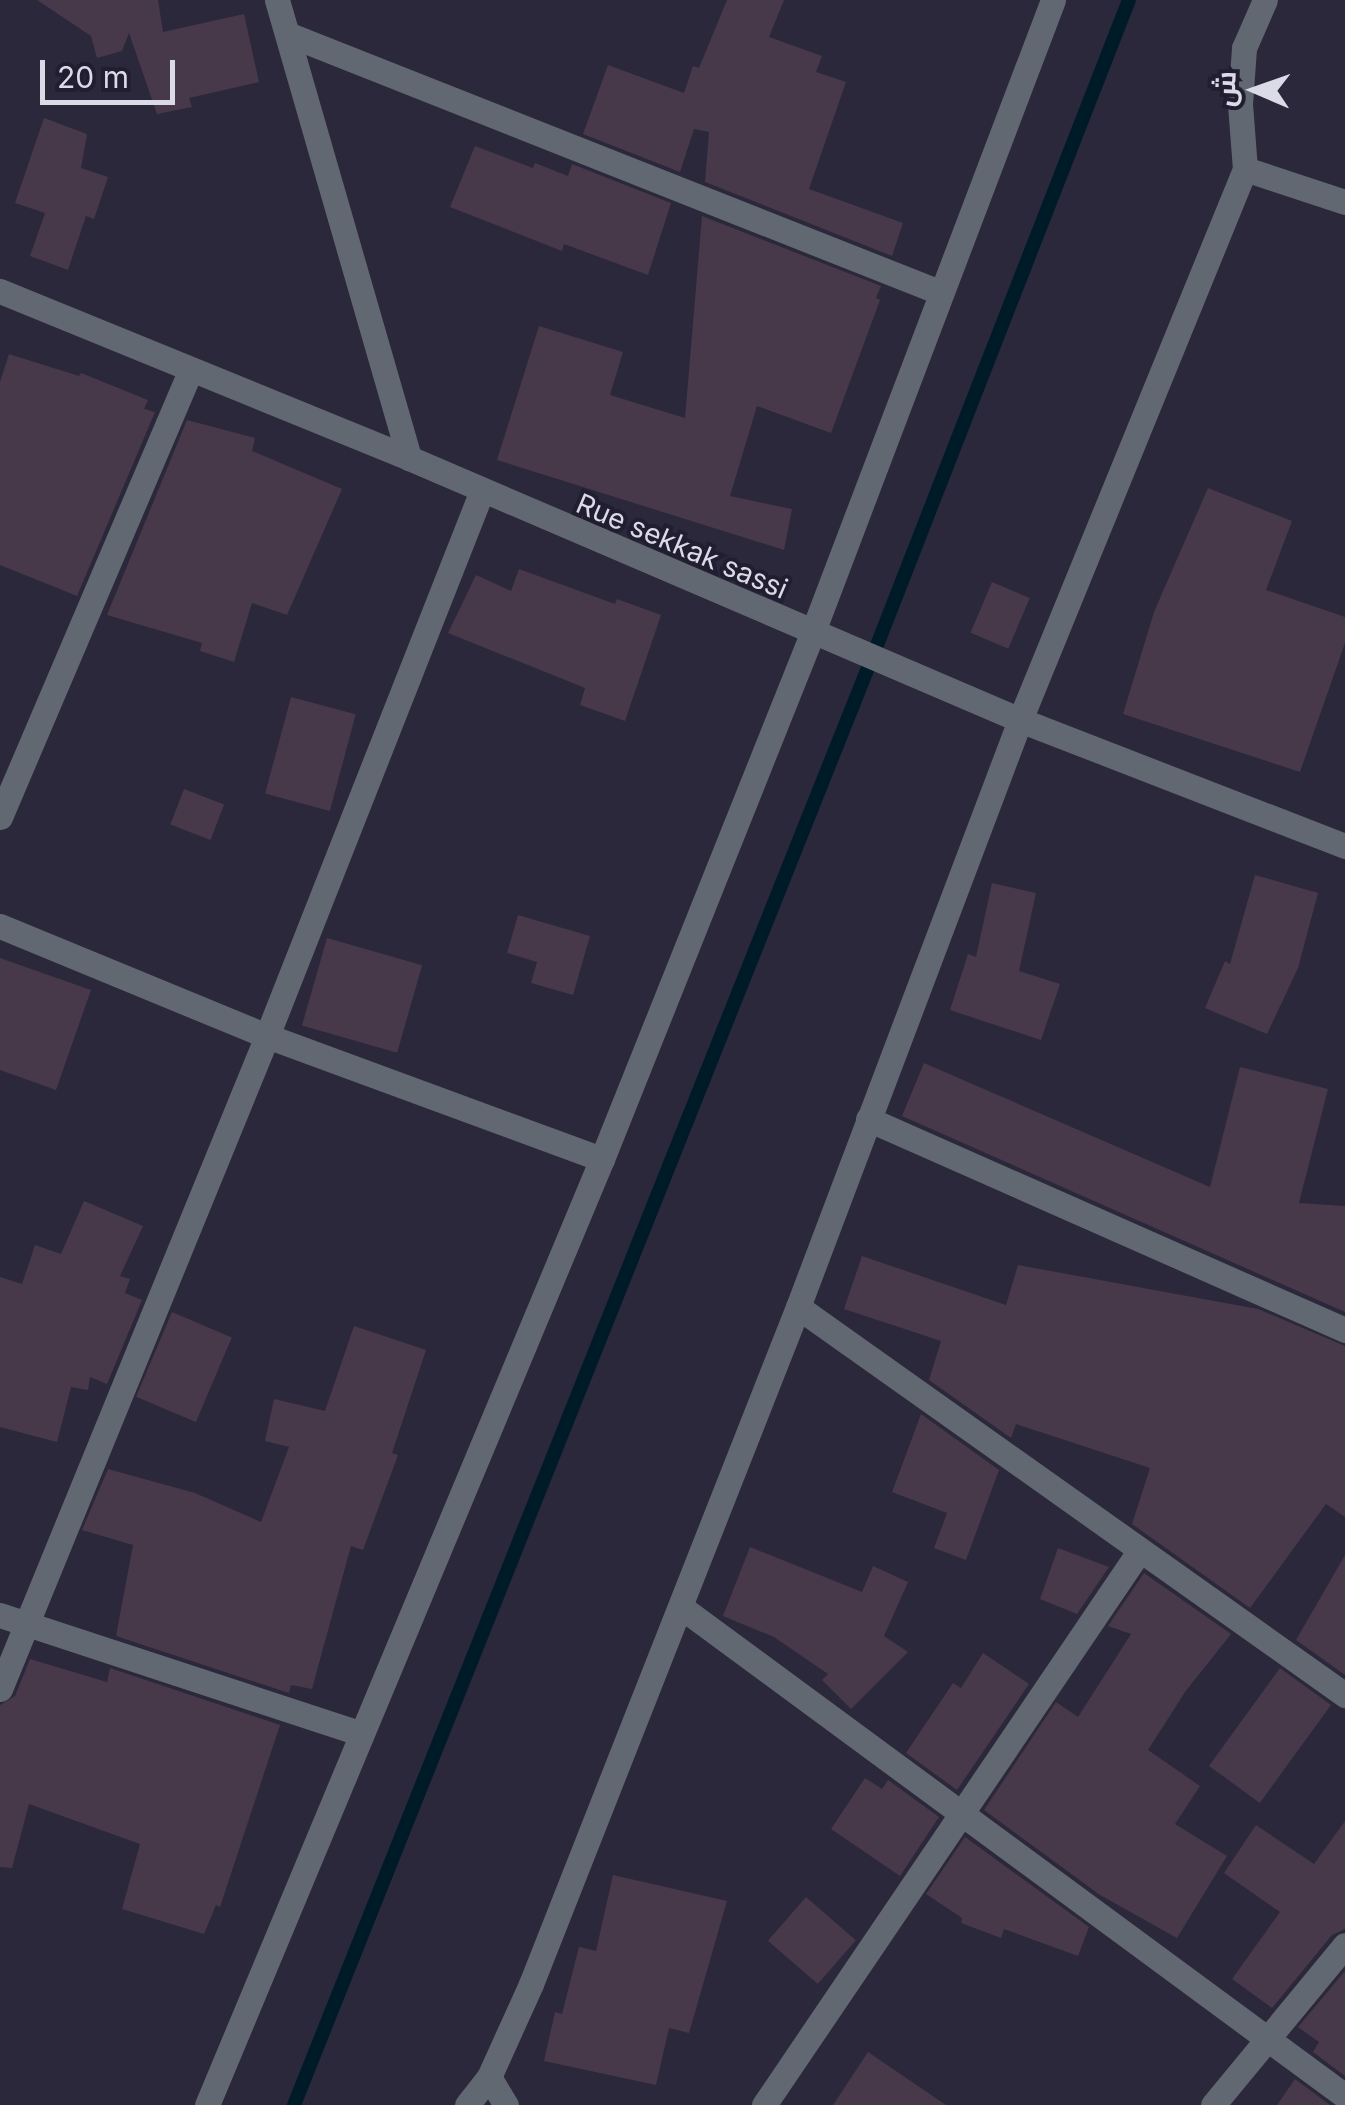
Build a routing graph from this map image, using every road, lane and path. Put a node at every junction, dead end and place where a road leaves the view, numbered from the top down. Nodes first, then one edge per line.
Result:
1 (277, 0) edge
2 (1053, 0) edge
3 (1265, 0) edge
4 (290, 35) junction
5 (1245, 170) junction
6 (1345, 202) edge
7 (0, 291) edge
8 (940, 292) junction
9 (190, 371) junction
10 (409, 458) junction
11 (482, 492) junction
12 (812, 634) junction
13 (1020, 720) junction
14 (0, 817) edge
15 (1345, 846) edge
16 (0, 926) edge
17 (267, 1036) junction
18 (868, 1119) junction
19 (602, 1159) junction
20 (798, 1307) junction
21 (1345, 1330) edge
22 (1140, 1550) junction
23 (681, 1606) junction
24 (0, 1615) edge
25 (27, 1622) junction
26 (0, 1688) edge
27 (1345, 1695) edge
28 (361, 1734) junction
29 (962, 1814) junction
30 (1345, 1945) edge
31 (1268, 2039) junction
32 (488, 2077) junction
33 (1345, 2096) edge
34 (207, 2105) edge
35 (467, 2105) edge
36 (506, 2105) edge
37 (764, 2105) edge
38 (1214, 2105) edge

1 - 4 street
2 - 8 street
3 - 5 street
4 - 8 street
4 - 10 street
5 - 6 street
5 - 13 street
7 - 9 street, Rue sekkak sassi
8 - 12 street
9 - 10 street, Rue sekkak sassi
9 - 14 street
10 - 11 street, Rue sekkak sassi
11 - 12 street, Rue sekkak sassi
11 - 17 street
12 - 13 street, Rue sekkak sassi
12 - 19 street
13 - 15 street, Rue sekkak sassi
13 - 18 street
16 - 17 street
17 - 19 street
17 - 25 street
18 - 20 street
18 - 21 street
19 - 28 street
20 - 22 street
20 - 23 street
22 - 27 street
22 - 29 street
23 - 29 street
23 - 32 street
24 - 25 street
25 - 26 street
25 - 28 street
28 - 34 street
29 - 31 street
29 - 37 street
30 - 31 street
31 - 33 street
31 - 38 street
32 - 35 street
32 - 36 street

